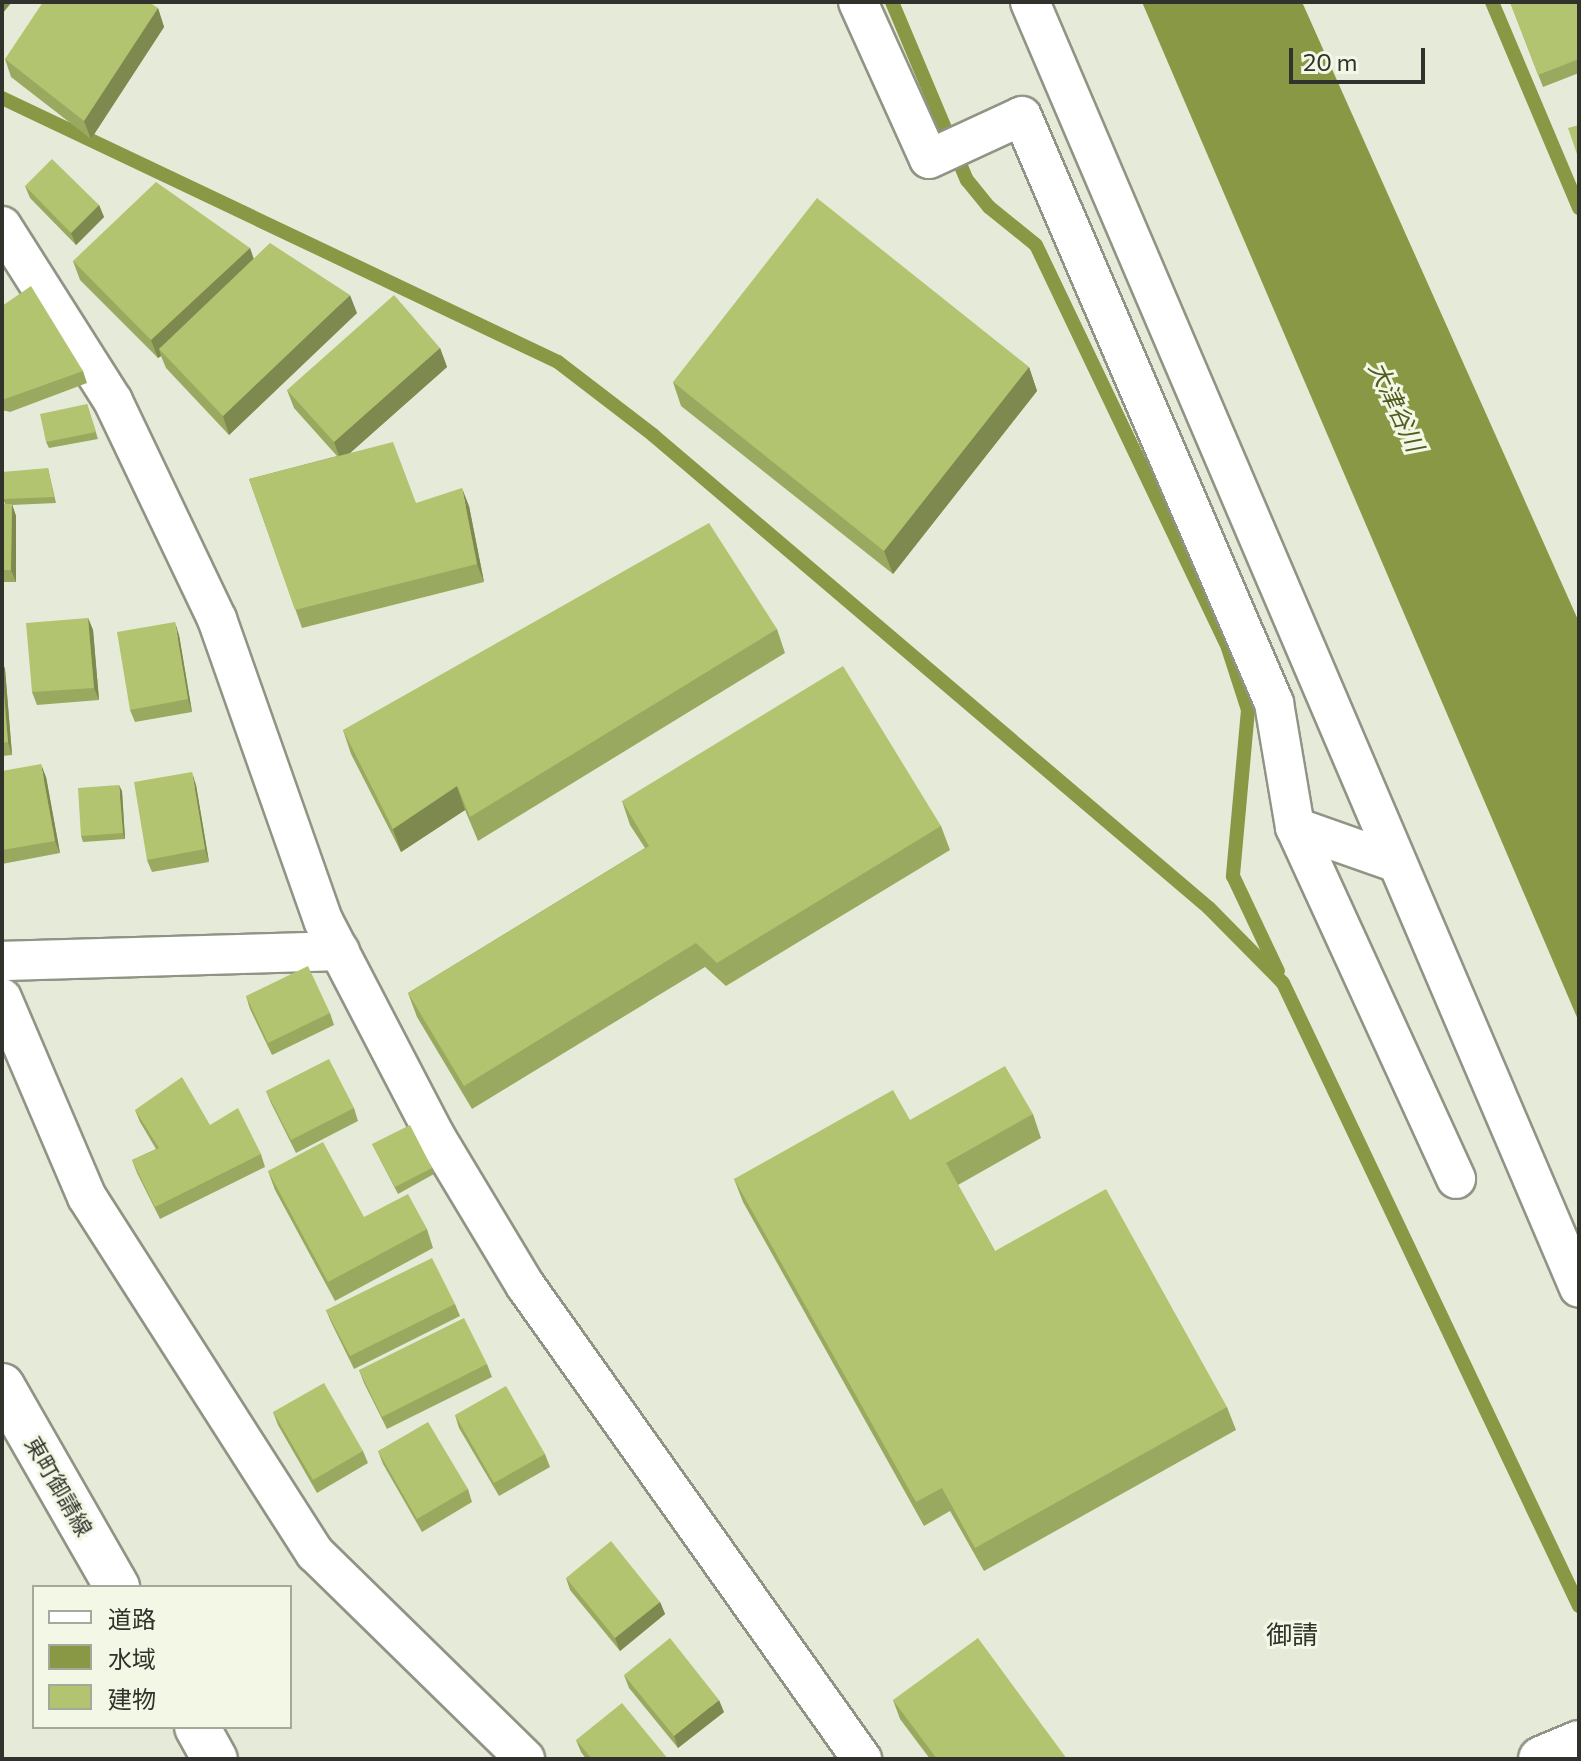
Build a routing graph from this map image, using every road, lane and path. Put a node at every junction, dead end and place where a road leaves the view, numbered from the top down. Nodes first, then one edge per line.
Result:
1 (858, 2) edge
2 (1030, 2) edge
3 (1071, 96) junction
4 (1022, 116) junction
5 (2, 226) edge
6 (1295, 827) junction
7 (1397, 863) junction
8 (340, 951) junction
9 (2, 961) edge
10 (2, 998) edge
11 (1456, 1179) dead end
12 (1579, 1288) edge
13 (2, 1386) edge
14 (116, 1585) edge
15 (198, 1729) edge
16 (1579, 1743) edge
17 (215, 1759) edge
18 (525, 1759) edge
19 (862, 1759) edge
20 (1541, 1759) edge

1 - 4 street
2 - 3 street
3 - 4 street
3 - 7 street
4 - 6 street
5 - 8 street
6 - 7 street
6 - 11 street
7 - 12 street
8 - 9 street
8 - 19 street
10 - 18 street
13 - 14 street, 東町御請線
15 - 17 street
16 - 20 street

